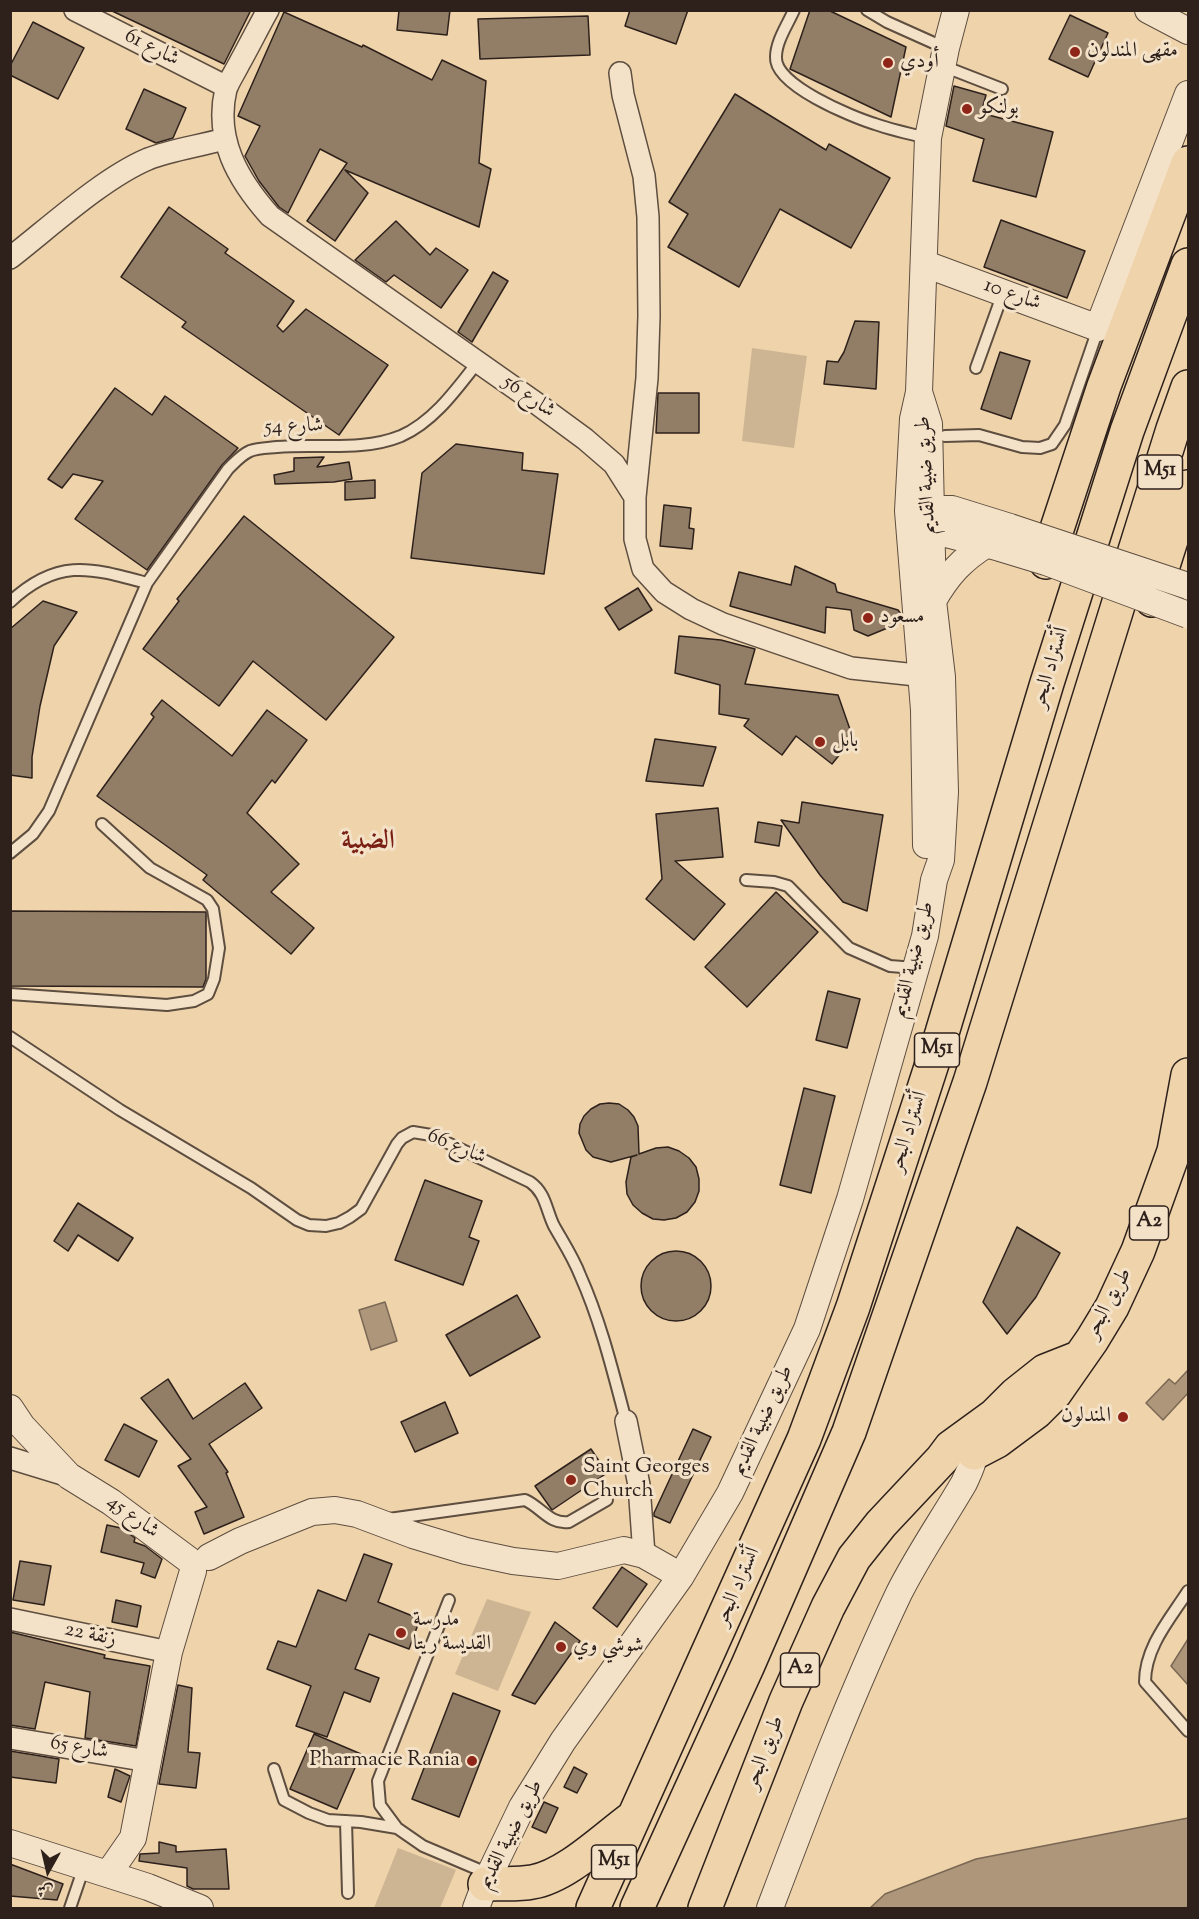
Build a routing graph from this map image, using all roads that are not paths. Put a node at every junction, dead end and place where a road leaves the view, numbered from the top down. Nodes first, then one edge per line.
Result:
1 (75, 10) edge
2 (268, 10) edge
3 (794, 10) edge
4 (867, 10) edge
5 (956, 10) edge
6 (1148, 10) edge
7 (1188, 31) edge
8 (944, 56) junction
9 (620, 73) dead end
10 (227, 87) junction
11 (1002, 89) dead end
12 (1188, 94) edge
13 (928, 138) junction
14 (224, 139) junction
15 (1188, 163) edge
16 (10, 258) edge
17 (925, 264) junction
18 (1188, 265) edge
19 (1003, 293) junction
20 (1098, 328) junction
21 (477, 363) junction
22 (976, 368) dead end
23 (1188, 387) edge
24 (945, 436) dead end
25 (1188, 487) edge
26 (635, 497) junction
27 (920, 520) junction
28 (999, 540) junction
29 (1050, 552) junction
30 (147, 583) junction
31 (1166, 587) edge
32 (933, 601) junction
33 (10, 602) edge
34 (1188, 615) edge
35 (932, 677) junction
36 (102, 824) dead end
37 (10, 853) edge
38 (746, 880) dead end
39 (915, 968) junction
40 (10, 994) edge
41 (10, 1037) edge
42 (1188, 1075) edge
43 (10, 1408) edge
44 (627, 1421) joint
45 (973, 1443) junction
46 (10, 1458) edge
47 (69, 1476) junction
48 (607, 1500) dead end
49 (375, 1521) junction
50 (644, 1555) junction
51 (203, 1568) junction
52 (681, 1576) junction
53 (1188, 1591) edge
54 (449, 1600) dead end
55 (10, 1619) edge
56 (172, 1640) junction
57 (1188, 1731) edge
58 (10, 1738) edge
59 (148, 1761) junction
60 (274, 1769) dead end
61 (635, 1816) junction
62 (346, 1821) junction
63 (397, 1828) junction
64 (134, 1838) junction
65 (10, 1843) edge
66 (84, 1867) junction
67 (108, 1874) junction
68 (148, 1887) junction
69 (484, 1889) edge
70 (348, 1893) dead end
71 (69, 1908) edge
72 (200, 1908) edge
73 (593, 1908) edge
74 (637, 1908) edge
75 (705, 1908) edge
76 (770, 1908) edge

1 - 10 street, شارع 61
2 - 10 street, شارع 56
3 - 13 lane
4 - 8 lane
5 - 8 street, طريق ضبية القديم
6 - 7 street
8 - 11 lane
8 - 13 street, طريق ضبية القديم
9 - 26 street
10 - 14 street, شارع 56
12 - 20 street
13 - 17 street, طريق ضبية القديم
14 - 16 street
14 - 21 street, شارع 56
15 - 29 highway
17 - 19 street, شارع 10
17 - 27 street, طريق ضبية القديم
18 - 61 highway, أتستراد البحر / M51
19 - 20 street, شارع 10
19 - 22 lane
20 - 24 lane
21 - 26 street, شارع 56
21 - 30 lane, شارع 54
23 - 74 highway, أتستراد البحر / M51
25 - 31 highway
26 - 35 street
27 - 28 street
27 - 32 street, طريق ضبية القديم
27 - 35 street, طريق ضبية القديم
28 - 29 street, bridge
28 - 32 street
29 - 31 street, bridge
30 - 33 lane
30 - 37 lane, شارع 54
31 - 34 street, bridge
32 - 35 street, طريق ضبية القديم
35 - 39 street, طريق ضبية القديم
36 - 40 lane
38 - 39 lane
39 - 52 street, طريق ضبية القديم
41 - 44 lane, شارع 66
42 - 45 highway, طريق البحر / A2
43 - 47 street, شارع 45
44 - 50 street, شارع 66
45 - 75 highway, طريق البحر / A2
45 - 76 street
46 - 47 street
47 - 51 street, شارع 45
48 - 49 lane
49 - 50 street
49 - 51 street
50 - 52 street
51 - 56 street
52 - 69 street, طريق ضبية القديم
53 - 57 lane
54 - 63 lane
55 - 56 street, زنقة 22
56 - 59 street
58 - 59 street, شارع 65
59 - 64 street
60 - 62 lane
61 - 69 highway
61 - 73 highway, أتستراد البحر / M51
62 - 63 lane
62 - 70 lane
63 - 69 lane
64 - 67 street
64 - 68 street
65 - 66 street
66 - 67 street
66 - 71 lane
67 - 68 street
68 - 72 street

